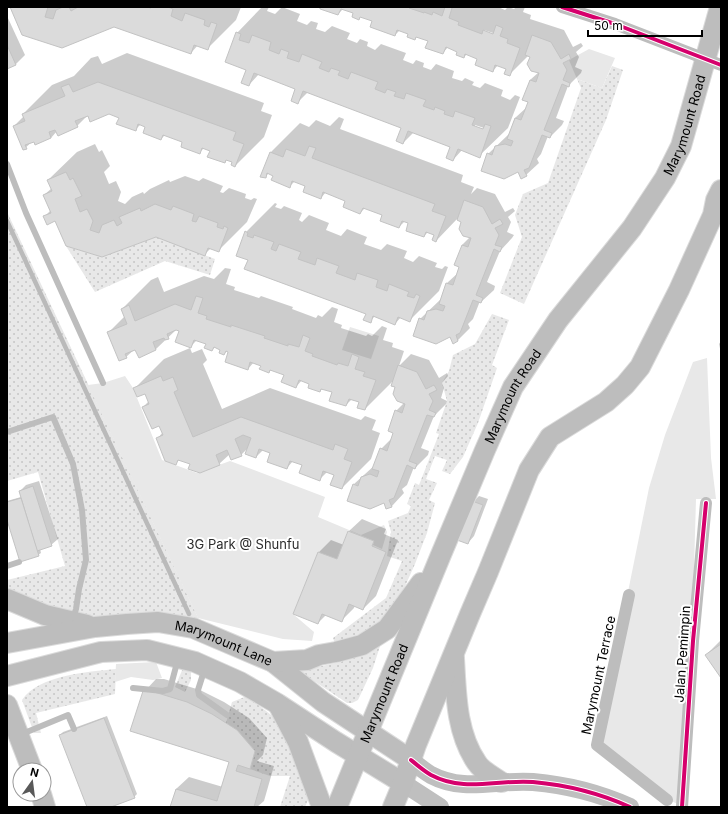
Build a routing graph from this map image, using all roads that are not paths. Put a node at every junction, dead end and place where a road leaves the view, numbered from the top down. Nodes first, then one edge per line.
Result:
1 (562, 7) edge
2 (720, 7) edge
3 (714, 62) edge
4 (7, 164) edge
5 (721, 190) edge
6 (103, 383) dead end
7 (7, 432) edge
8 (706, 503) dead end
9 (440, 557) junction
10 (20, 562) dead end
11 (7, 566) edge
12 (628, 595) dead end
13 (7, 599) edge
14 (71, 622) junction
15 (95, 627) junction
16 (7, 643) edge
17 (454, 652) junction
18 (178, 658) junction
19 (273, 662) junction
20 (206, 667) junction
21 (7, 676) edge
22 (133, 688) dead end
23 (278, 704) junction
24 (7, 705) edge
25 (227, 715) dead end
26 (74, 729) dead end
27 (368, 731) junction
28 (18, 735) junction
29 (358, 756) junction
30 (411, 760) junction
31 (29, 762) edge
32 (501, 782) junction
33 (403, 783) junction
34 (667, 800) dead end
35 (322, 807) edge
36 (337, 807) edge
37 (393, 807) edge
38 (440, 807) edge
39 (630, 807) edge
40 (682, 807) edge

1 - 3 street
2 - 3 main road, Marymount Road
3 - 9 main road, Marymount Road
4 - 6 lane
5 - 17 main road
7 - 14 lane
8 - 40 street, Jalan Pemimpin
9 - 19 main road
9 - 27 main road, Marymount Road
10 - 11 lane
12 - 34 street, Marymount Terrace
13 - 14 main road
14 - 15 main road
15 - 16 main road, Marymount Lane
15 - 19 main road, Marymount Lane
17 - 30 main road
17 - 32 main road
18 - 20 main road, Marymount Lane
18 - 21 main road, Marymount Lane
18 - 22 lane
19 - 27 main road, Marymount Lane
20 - 23 main road, Marymount Lane
20 - 25 lane
23 - 29 main road, Marymount Lane
23 - 35 main road
24 - 28 main road
26 - 28 lane
27 - 29 main road, Marymount Road
27 - 30 main road, Marymount Lane
28 - 31 main road
29 - 33 main road, Marymount Lane
29 - 36 main road, Marymount Road
30 - 32 street
30 - 33 main road
32 - 39 street
33 - 37 main road
33 - 38 street

